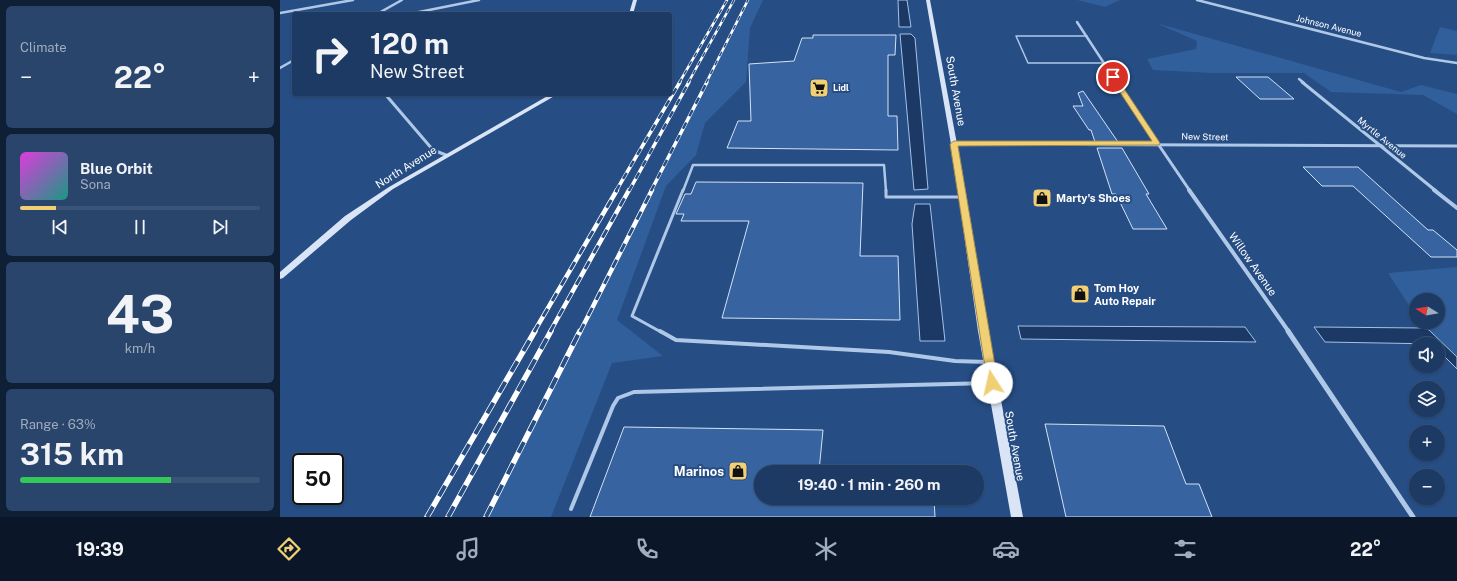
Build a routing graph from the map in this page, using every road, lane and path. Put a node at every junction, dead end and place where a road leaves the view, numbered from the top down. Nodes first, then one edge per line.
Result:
1 (353, 0) edge
2 (402, 0) edge
3 (479, 0) edge
4 (635, 0) edge
5 (928, 0) edge
6 (1197, 0) edge
7 (381, 12) edge
8 (419, 12) edge
9 (632, 12) edge
10 (280, 13) edge
11 (1077, 22) dead end
12 (1087, 36) junction
13 (292, 61) edge
14 (1104, 63) junction
15 (1457, 63) edge
16 (280, 68) edge
17 (1299, 79) dead end
18 (386, 96) edge
19 (551, 96) edge
20 (1156, 143) junction
21 (954, 144) junction
22 (1380, 146) junction
23 (1457, 146) edge
24 (446, 155) junction
25 (962, 197) junction
26 (1457, 208) edge
27 (280, 276) edge
28 (988, 362) junction
29 (992, 383) junction
30 (571, 509) dead end
31 (1017, 517) edge
32 (1413, 517) edge

1 - 10 street
2 - 7 street
3 - 8 street
4 - 9 main road
5 - 21 main road, South Avenue
6 - 15 street, Johnson Avenue
11 - 12 street, Willow Avenue
12 - 14 street, Willow Avenue
12 - 14 lane
13 - 16 street
14 - 20 street, Willow Avenue
17 - 22 street, Myrtle Avenue
18 - 24 street
19 - 24 main road, North Avenue
20 - 21 street, New Street
20 - 22 street, New Street
20 - 32 street, Willow Avenue
21 - 25 main road, South Avenue
22 - 23 street, New Street
22 - 26 street, Myrtle Avenue
24 - 27 main road, North Avenue
25 - 28 main road, South Avenue
25 - 28 lane
28 - 29 main road, South Avenue
29 - 30 lane
29 - 31 main road, South Avenue

